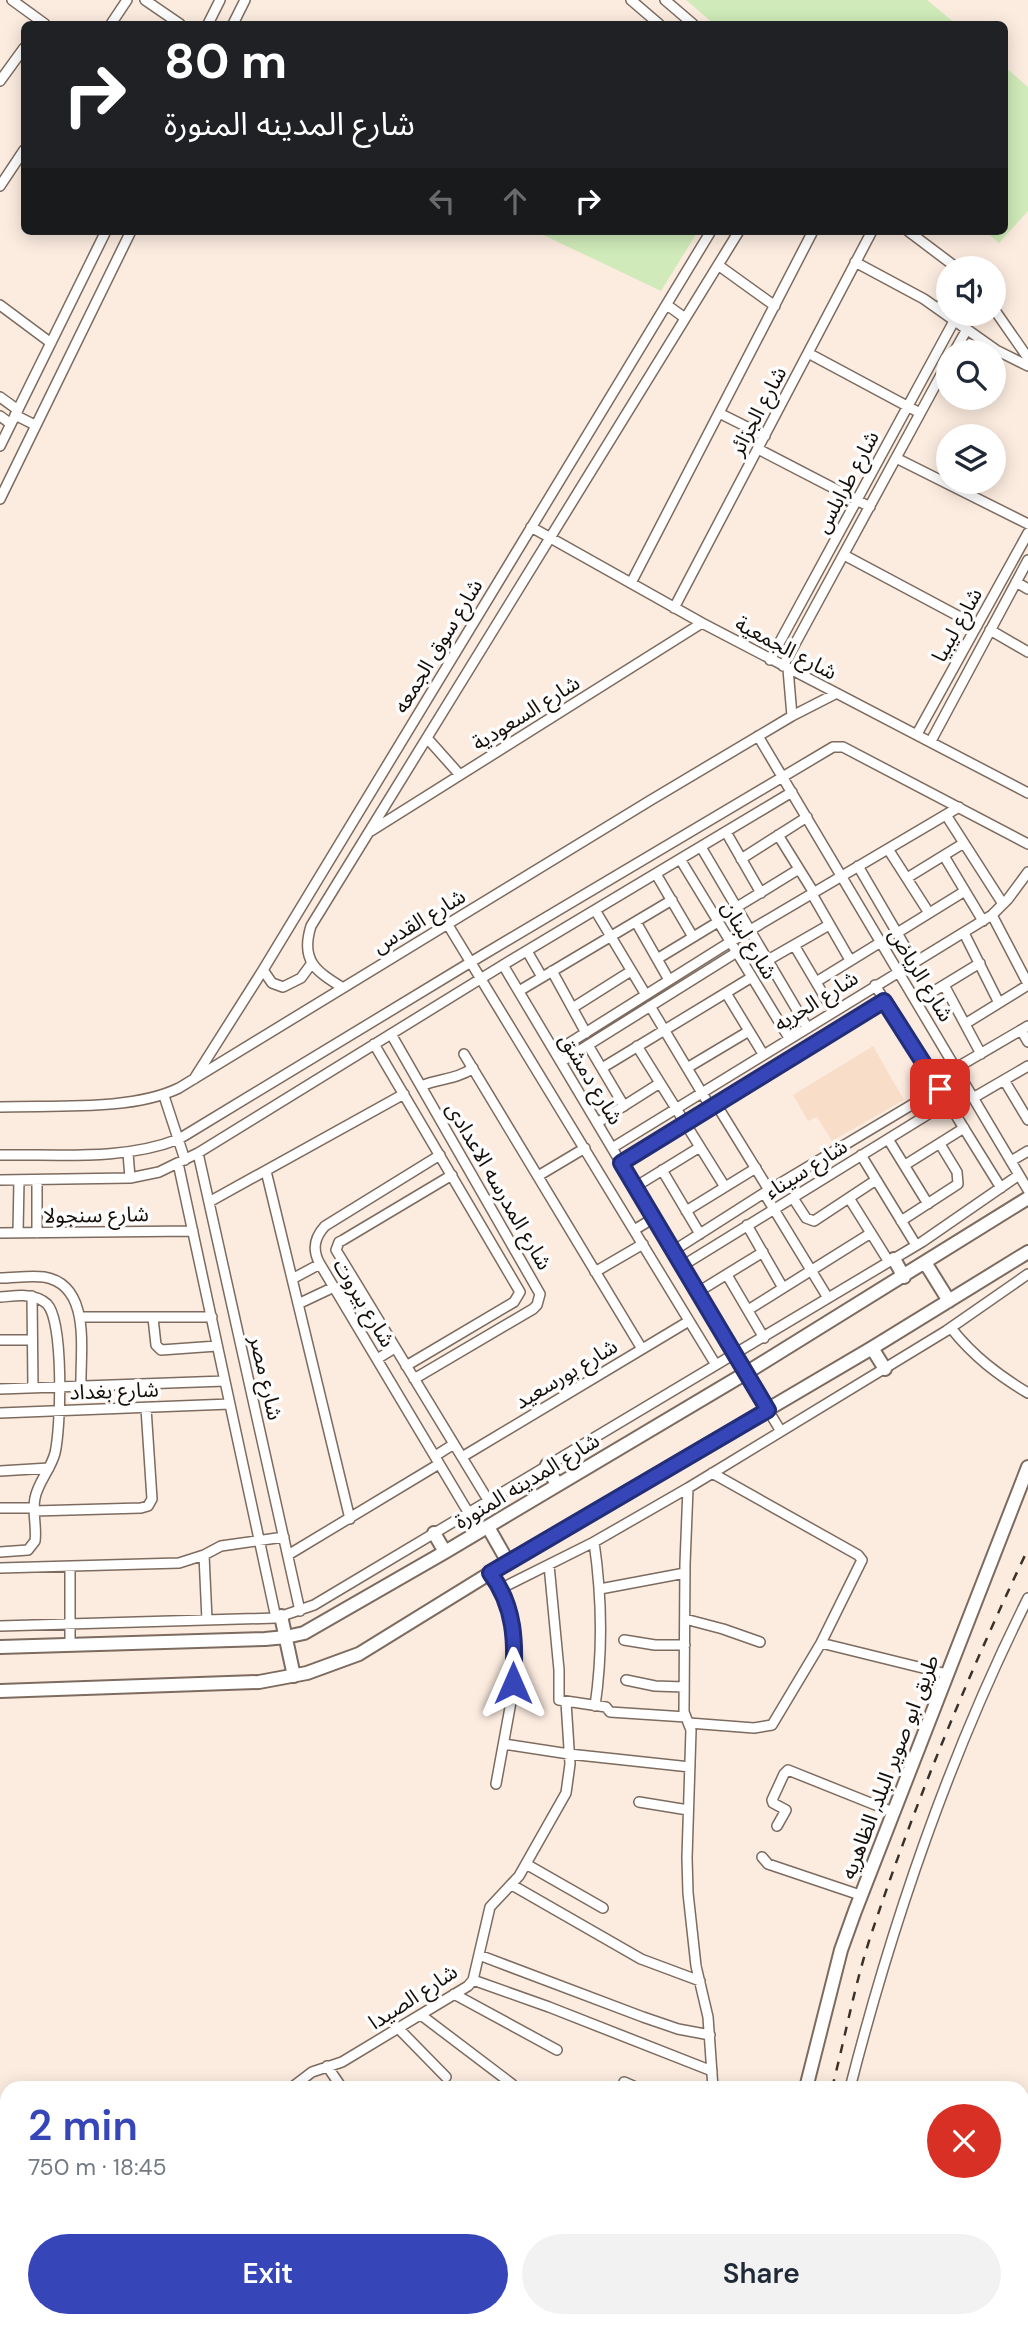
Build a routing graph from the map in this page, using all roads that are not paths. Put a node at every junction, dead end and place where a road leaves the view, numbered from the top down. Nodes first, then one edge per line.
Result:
1 (12, 0) edge
2 (127, 0) edge
3 (145, 0) edge
4 (220, 0) edge
5 (245, 0) edge
6 (631, 0) edge
7 (665, 0) edge
8 (40, 21) edge
9 (113, 21) edge
10 (176, 21) edge
11 (210, 21) edge
12 (234, 21) edge
13 (656, 21) edge
14 (690, 21) edge
15 (21, 52) edge
16 (0, 81) edge
17 (21, 154) edge
18 (0, 186) edge
19 (104, 235) edge
20 (129, 235) edge
21 (709, 235) edge
22 (737, 235) edge
23 (811, 235) edge
24 (870, 235) edge
25 (913, 235) edge
26 (941, 256) edge
27 (855, 262) junction
28 (718, 265) junction
29 (0, 305) edge
30 (667, 306) junction
31 (775, 306) junction
32 (936, 308) edge
33 (685, 318) junction
34 (951, 326) edge
35 (960, 326) edge
36 (1006, 326) edge
37 (966, 331) junction
38 (961, 340) edge
39 (51, 343) junction
40 (808, 353) junction
41 (1028, 358) edge
42 (1028, 366) edge
43 (936, 384) edge
44 (0, 397) edge
45 (908, 406) junction
46 (719, 413) junction
47 (920, 413) junction
48 (0, 416) edge
49 (15, 416) junction
50 (35, 425) junction
51 (765, 436) junction
52 (0, 446) edge
53 (758, 449) junction
54 (896, 458) junction
55 (0, 499) edge
56 (857, 501) junction
57 (870, 508) junction
58 (1028, 524) edge
59 (531, 527) junction
60 (1028, 533) edge
61 (550, 537) junction
62 (844, 555) junction
63 (1028, 560) edge
64 (1024, 575) edge
65 (1016, 582) junction
66 (631, 583) junction
67 (1028, 589) edge
68 (800, 605) junction
69 (674, 608) junction
70 (813, 612) junction
71 (702, 624) junction
72 (976, 626) junction
73 (990, 630) junction
74 (966, 645) junction
75 (978, 652) junction
76 (1028, 652) edge
77 (771, 660) junction
78 (785, 668) junction
79 (835, 694) junction
80 (792, 716) junction
81 (918, 734) junction
82 (758, 736) junction
83 (427, 738) junction
84 (930, 741) junction
85 (460, 775) junction
86 (783, 777) junction
87 (792, 792) junction
88 (1028, 793) edge
89 (959, 807) junction
90 (946, 815) junction
91 (807, 817) junction
92 (369, 832) junction
93 (726, 832) junction
94 (778, 835) junction
95 (679, 839) junction
96 (964, 843) junction
97 (1028, 844) edge
98 (701, 847) junction
99 (888, 849) junction
100 (944, 856) junction
101 (684, 857) junction
102 (741, 859) junction
103 (858, 866) junction
104 (799, 869) junction
105 (1028, 872) edge
106 (656, 874) junction
107 (842, 876) junction
108 (906, 878) junction
109 (965, 891) junction
110 (761, 893) junction
111 (813, 893) junction
112 (672, 900) junction
113 (1003, 904) junction
114 (737, 907) junction
115 (595, 910) junction
116 (929, 913) junction
117 (987, 918) junction
118 (636, 922) junction
119 (718, 922) junction
120 (448, 925) junction
121 (829, 925) junction
122 (750, 930) junction
123 (897, 933) junction
124 (964, 933) junction
125 (611, 936) junction
126 (693, 937) junction
127 (730, 942) junction
128 (881, 942) junction
129 (794, 946) junction
130 (527, 951) junction
131 (737, 952) junction
132 (657, 960) junction
133 (768, 960) junction
134 (850, 960) junction
135 (914, 961) junction
136 (471, 962) junction
137 (312, 963) junction
138 (980, 963) junction
139 (503, 965) junction
140 (262, 970) junction
141 (552, 971) junction
142 (631, 971) junction
143 (898, 971) junction
144 (542, 977) junction
145 (751, 977) junction
146 (482, 978) junction
147 (669, 980) junction
148 (816, 982) junction
149 (1028, 984) edge
150 (874, 985) junction
151 (944, 985) junction
152 (343, 988) junction
153 (519, 991) junction
154 (726, 993) junction
155 (646, 995) junction
156 (884, 1001) junction
157 (916, 1002) junction
158 (999, 1003) junction
159 (650, 1006) junction
160 (574, 1007) junction
161 (833, 1011) junction
162 (965, 1024) junction
163 (807, 1027) junction
164 (1025, 1028) edge
165 (664, 1030) junction
166 (749, 1031) junction
167 (586, 1033) junction
168 (391, 1034) junction
169 (789, 1038) junction
170 (1028, 1042) edge
171 (374, 1044) junction
172 (588, 1045) junction
173 (637, 1046) junction
174 (555, 1052) junction
175 (464, 1054) dead end
176 (763, 1054) junction
177 (981, 1054) junction
178 (752, 1061) junction
179 (561, 1062) junction
180 (1028, 1066) edge
181 (473, 1068) junction
182 (602, 1068) junction
183 (687, 1068) junction
184 (958, 1072) junction
185 (762, 1076) junction
186 (194, 1079) junction
187 (1004, 1080) junction
188 (660, 1083) junction
189 (421, 1086) junction
190 (940, 1089) junction
191 (702, 1092) junction
192 (404, 1094) junction
193 (164, 1096) junction
194 (973, 1098) junction
195 (948, 1102) junction
196 (624, 1106) junction
197 (713, 1106) junction
198 (0, 1107) edge
199 (676, 1108) junction
200 (1027, 1116) edge
201 (597, 1122) junction
202 (685, 1123) junction
203 (964, 1128) junction
204 (178, 1139) junction
205 (888, 1139) junction
206 (940, 1144) junction
207 (700, 1147) junction
208 (584, 1148) junction
209 (612, 1148) junction
210 (1028, 1150) edge
211 (128, 1153) junction
212 (198, 1153) junction
213 (0, 1155) edge
214 (440, 1155) junction
215 (861, 1155) junction
216 (182, 1161) junction
217 (819, 1161) junction
218 (1011, 1161) junction
219 (621, 1163) junction
220 (905, 1165) junction
221 (755, 1168) junction
222 (662, 1170) junction
223 (266, 1171) junction
224 (452, 1175) junction
225 (1019, 1175) junction
226 (538, 1176) junction
227 (827, 1176) junction
228 (130, 1178) junction
229 (0, 1180) edge
230 (19, 1180) junction
231 (37, 1180) junction
232 (876, 1180) junction
233 (635, 1187) junction
234 (725, 1187) junction
235 (1001, 1188) junction
236 (1028, 1190) edge
237 (766, 1192) junction
238 (793, 1198) junction
239 (849, 1198) junction
240 (1028, 1198) edge
241 (209, 1202) junction
242 (928, 1203) junction
243 (773, 1209) junction
244 (686, 1211) junction
245 (654, 1218) junction
246 (901, 1221) junction
247 (747, 1225) junction
248 (634, 1230) junction
249 (193, 1231) junction
250 (0, 1233) edge
251 (18, 1233) junction
252 (37, 1233) junction
253 (871, 1233) junction
254 (699, 1234) junction
255 (643, 1244) junction
256 (916, 1245) junction
257 (673, 1251) junction
258 (763, 1252) junction
259 (1028, 1252) edge
260 (891, 1260) junction
261 (320, 1264) junction
262 (926, 1264) junction
263 (682, 1266) junction
264 (811, 1270) junction
265 (595, 1272) junction
266 (1028, 1274) edge
267 (727, 1275) junction
268 (904, 1277) junction
269 (0, 1279) edge
270 (292, 1279) junction
271 (334, 1287) junction
272 (783, 1288) junction
273 (698, 1292) junction
274 (361, 1293) junction
275 (32, 1296) junction
276 (0, 1297) edge
277 (828, 1298) junction
278 (949, 1301) junction
279 (298, 1304) junction
280 (344, 1304) junction
281 (748, 1310) junction
282 (80, 1317) junction
283 (212, 1317) junction
284 (153, 1318) junction
285 (689, 1321) junction
286 (951, 1328) junction
287 (764, 1338) junction
288 (0, 1340) edge
289 (32, 1340) junction
290 (217, 1346) junction
291 (396, 1348) junction
292 (872, 1348) junction
293 (642, 1349) junction
294 (734, 1354) junction
295 (377, 1359) junction
296 (716, 1365) junction
297 (406, 1366) junction
298 (885, 1369) junction
299 (746, 1373) junction
300 (414, 1379) junction
301 (225, 1381) junction
302 (81, 1386) junction
303 (60, 1387) junction
304 (33, 1388) junction
305 (0, 1389) edge
306 (1028, 1393) edge
307 (230, 1404) junction
308 (146, 1408) junction
309 (768, 1410) junction
310 (59, 1411) junction
311 (0, 1413) edge
312 (780, 1430) junction
313 (454, 1444) junction
314 (462, 1457) junction
315 (437, 1460) junction
316 (547, 1465) junction
317 (1028, 1467) edge
318 (49, 1468) junction
319 (0, 1471) edge
320 (712, 1473) junction
321 (557, 1485) junction
322 (688, 1488) junction
323 (488, 1500) junction
324 (0, 1508) edge
325 (34, 1509) junction
326 (468, 1512) junction
327 (350, 1519) junction
328 (488, 1527) junction
329 (434, 1533) junction
330 (284, 1536) junction
331 (261, 1540) junction
332 (594, 1542) junction
333 (0, 1552) edge
334 (445, 1552) junction
335 (204, 1555) junction
336 (288, 1555) junction
337 (508, 1562) junction
338 (549, 1564) junction
339 (70, 1567) junction
340 (0, 1568) edge
341 (490, 1573) junction
342 (685, 1573) junction
343 (502, 1588) junction
344 (600, 1588) junction
345 (1028, 1598) edge
346 (300, 1611) junction
347 (279, 1617) junction
348 (685, 1619) junction
349 (207, 1620) junction
350 (70, 1624) junction
351 (0, 1626) edge
352 (286, 1637) junction
353 (624, 1640) dead end
354 (760, 1642) dead end
355 (821, 1643) junction
356 (70, 1645) junction
357 (685, 1645) junction
358 (0, 1647) edge
359 (947, 1674) junction
360 (294, 1676) junction
361 (626, 1681) dead end
362 (684, 1687) junction
363 (0, 1691) edge
364 (566, 1703) junction
365 (595, 1706) junction
366 (688, 1720) junction
367 (504, 1744) junction
368 (569, 1754) junction
369 (690, 1767) junction
370 (496, 1784) dead end
371 (639, 1802) dead end
372 (688, 1810) junction
373 (893, 1812) junction
374 (777, 1826) dead end
375 (762, 1857) dead end
376 (526, 1864) junction
377 (512, 1885) junction
378 (860, 1895) junction
379 (603, 1908) dead end
380 (479, 1955) junction
381 (473, 1980) junction
382 (700, 1981) junction
383 (454, 1994) junction
384 (421, 2015) junction
385 (398, 2028) junction
386 (710, 2035) junction
387 (557, 2050) dead end
388 (327, 2066) junction
389 (712, 2071) junction
390 (446, 2077) dead end
391 (300, 2081) edge
392 (337, 2081) edge
393 (508, 2081) edge
394 (713, 2081) edge
395 (808, 2081) edge
396 (852, 2081) edge

1 - 8 street
2 - 9 street
3 - 10 street
4 - 11 street
5 - 12 street
6 - 13 street
7 - 14 street
15 - 16 street
17 - 18 street
19 - 39 street
20 - 50 street
21 - 30 street, شارع سوق الجمعه
22 - 28 street, شارع سوق الجمعه
23 - 31 street
24 - 27 street, شارع الجزائر
25 - 26 street
27 - 32 street
27 - 40 street, شارع الجزائر
28 - 31 street
28 - 33 street, شارع سوق الجمعه
29 - 39 street
30 - 33 street
30 - 59 street, شارع سوق الجمعه
31 - 46 street
33 - 61 street, شارع سوق الجمعه
34 - 45 street, شارع طرابلس
35 - 37 street
36 - 41 street
37 - 38 street
37 - 42 street
39 - 49 street
40 - 45 street
40 - 51 street, شارع الجزائر
43 - 47 street, شارع طرابلس
44 - 49 street
45 - 47 street
45 - 56 street, شارع طرابلس
46 - 51 street
46 - 66 street
47 - 54 street, شارع طرابلس
48 - 49 street
49 - 50 street
49 - 52 street
50 - 55 street
51 - 53 street, شارع الجزائر
53 - 56 street
53 - 69 street, شارع الجزائر
54 - 57 street, شارع طرابلس
54 - 58 street
56 - 57 street
56 - 68 street, شارع طرابلس
57 - 62 street, شارع طرابلس
59 - 61 street, شارع الجمعية
59 - 140 street, شارع سوق الجمعه
60 - 72 street, شارع ليبيا
61 - 66 street, شارع الجمعية
61 - 83 street, شارع سوق الجمعه
62 - 70 street, شارع طرابلس
62 - 72 street
63 - 64 street, شارع ليبيا
64 - 65 street, شارع ليبيا
65 - 67 street
65 - 73 street, شارع ليبيا
66 - 69 street, شارع الجمعية
68 - 70 street
68 - 77 street, شارع طرابلس
69 - 71 street, شارع الجمعية
70 - 78 street, شارع طرابلس
71 - 77 street, شارع الجمعية
71 - 85 street, شارع السعودية
72 - 74 street, شارع ليبيا
73 - 75 street, شارع ليبيا
73 - 76 street
74 - 75 street
74 - 81 street, شارع ليبيا
75 - 84 street, شارع ليبيا
77 - 78 street, شارع الجمعية
78 - 79 street, شارع الجمعية
78 - 80 street
79 - 80 street, شارع القدس
79 - 81 street, شارع الجمعية
80 - 82 street, شارع القدس
81 - 84 street, شارع الجمعية
82 - 86 street, شارع الرياض
82 - 120 street, شارع القدس
83 - 85 street
83 - 92 street, شارع سوق الجمعه
84 - 88 street, شارع الجمعية
85 - 92 street, شارع السعودية
86 - 87 street, شارع الرياض
86 - 89 street
86 - 95 street
87 - 91 street, شارع الرياض
87 - 93 street
89 - 90 street
89 - 97 street
90 - 96 street
90 - 99 street
91 - 94 street
91 - 107 street, شارع الرياض
92 - 137 street, شارع سوق الجمعه
93 - 98 street
93 - 102 street
94 - 102 street
94 - 104 street
95 - 101 street, شارع لبنان
95 - 136 street
96 - 100 street
96 - 113 street
98 - 101 street
98 - 114 street, شارع لبنان
99 - 103 street
99 - 108 street
100 - 108 street
100 - 109 street
101 - 106 street
101 - 119 street, شارع لبنان
102 - 110 street
103 - 107 street
103 - 123 street
104 - 110 street
104 - 111 street
105 - 113 street, شارع الحريه
106 - 112 street
106 - 115 street
107 - 111 street
107 - 128 street, شارع الرياض
108 - 116 street
109 - 116 street
109 - 117 street
110 - 114 street
111 - 121 street
111 - 122 street
112 - 118 street
112 - 126 street
113 - 117 street, شارع الحريه
114 - 122 street, شارع لبنان
115 - 125 street
115 - 130 street
116 - 123 street
117 - 124 street, شارع الحريه
117 - 149 street
118 - 125 street
118 - 132 street
119 - 126 street
119 - 127 street, شارع لبنان
120 - 136 street, شارع دمشق
120 - 152 street, شارع القدس
121 - 129 street
121 - 134 street
122 - 127 street
122 - 133 street, شارع لبنان
123 - 135 street
124 - 135 street, شارع الحريه
124 - 138 street
125 - 141 street
125 - 142 street
126 - 132 street
127 - 131 street, شارع لبنان
127 - 147 street
128 - 134 street
128 - 143 street, شارع الرياض
129 - 133 street
129 - 148 street
130 - 139 street
130 - 144 street
131 - 145 street, شارع لبنان
131 - 159 street
132 - 147 street
133 - 163 street, شارع لبنان
134 - 148 street
135 - 143 street, شارع الحريه
136 - 146 street, شارع دمشق
136 - 204 street
137 - 140 street
137 - 152 street
138 - 151 street
138 - 158 street
139 - 146 street
139 - 153 street, شارع دمشق
140 - 186 street, شارع سوق الجمعه
141 - 144 street
141 - 160 street
142 - 155 street
142 - 160 street
143 - 150 street, شارع الحريه
143 - 157 street, شارع الرياض
144 - 153 street
145 - 154 street
145 - 169 street, شارع لبنان
146 - 168 street
146 - 208 street, شارع دمشق
147 - 155 street
148 - 161 street
149 - 158 street
150 - 156 street, شارع الرياض
150 - 161 street, شارع الحريه
151 - 157 street
151 - 162 street
152 - 186 street, شارع القدس
153 - 174 street, شارع دمشق
154 - 165 street
154 - 166 street
155 - 167 street
156 - 185 street, شارع الحريه
156 - 190 street, شارع الرياض
157 - 184 street, شارع الرياض
158 - 162 street
159 - 165 street
159 - 172 street
160 - 167 street
161 - 163 street, شارع الحريه
162 - 177 street
163 - 169 street, شارع الحريه
164 - 170 street
164 - 177 street
165 - 173 street
165 - 183 street
166 - 176 street
166 - 183 street
167 - 174 street
168 - 171 street
168 - 189 street, شارع المدرسه الاعدادى
169 - 176 street, شارع الحريه
171 - 192 street, شارع المدرسه الاعدادى
171 - 212 street
172 - 179 street
172 - 182 street
173 - 182 street
173 - 188 street
174 - 179 street, شارع دمشق
175 - 181 street
176 - 178 street, شارع الحريه
177 - 184 street
178 - 185 street
178 - 191 street, شارع الحريه
179 - 201 street, شارع دمشق
180 - 187 street
181 - 189 street
181 - 226 street
182 - 196 street
183 - 191 street
184 - 190 street, شارع سيناء
184 - 194 street, شارع الرياض
185 - 197 street, شارع الحريه
186 - 193 street, شارع القدس
187 - 194 street
187 - 200 street
188 - 196 street
188 - 199 street
189 - 300 street, شارع المدرسه الاعدادى
190 - 195 street, شارع الرياض
190 - 217 street, شارع سيناء
191 - 197 street
191 - 199 street, شارع الحريه
192 - 214 street, شارع المدرسه الاعدادى
192 - 223 street
193 - 198 street, شارع القدس
193 - 204 street, شارع مصر
194 - 218 street, شارع الرياض
195 - 203 street, شارع الرياض
195 - 205 street, شارع سيناء
196 - 201 street
197 - 202 street, شارع الحريه
197 - 221 street
199 - 202 street
199 - 209 street, شارع الحريه
201 - 209 street, شارع دمشق
202 - 207 street
202 - 219 street, شارع الحريه
203 - 206 street
203 - 235 street, شارع الرياض
204 - 211 street
204 - 216 street, شارع مصر
205 - 215 street, شارع سيناء
205 - 220 street
206 - 220 street
206 - 242 street
207 - 222 street
207 - 234 street
208 - 226 street
208 - 248 street, شارع دمشق
209 - 219 street, شارع دمشق
210 - 218 street
211 - 213 street
211 - 228 street
212 - 216 street
212 - 241 street, شارع مصر
214 - 224 street, شارع المدرسه الاعدادى
214 - 261 street, شارع بيروت
215 - 227 street, شارع سيناء
215 - 232 street
216 - 228 street
216 - 249 street, شارع مصر
217 - 227 street
217 - 237 street, شارع سيناء
218 - 225 street, شارع الرياض
219 - 233 street, شارع دمشق
220 - 242 street
221 - 234 street
221 - 237 street
222 - 233 street
222 - 244 street
223 - 241 street
223 - 270 street
224 - 274 street, شارع بيروت
224 - 297 street, شارع المدرسه الاعدادى
225 - 235 street
225 - 236 street, شارع الرياض
226 - 265 street
227 - 238 street, شارع سيناء
228 - 231 street
229 - 230 street
230 - 231 street
230 - 251 street
231 - 252 street
232 - 239 street
232 - 246 street
233 - 245 street, شارع دمشق
234 - 244 street
235 - 256 street
237 - 243 street
237 - 254 street, شارع سيناء
238 - 239 street
238 - 243 street, شارع سيناء
239 - 253 street
240 - 262 main road, شارع المدينه المنورة
241 - 330 street, شارع مصر
242 - 246 street
243 - 247 street, شارع سيناء
243 - 264 street
244 - 254 street
245 - 248 street
245 - 257 street, شارع دمشق
246 - 256 street
247 - 258 street
247 - 263 street, شارع سيناء
248 - 255 street, شارع دمشق
249 - 252 street, شارع سنجولا
249 - 283 street, شارع مصر
250 - 251 street, شارع سنجولا
251 - 252 street, شارع سنجولا
253 - 260 street
253 - 264 street
254 - 257 street, شارع سيناء
255 - 265 street
255 - 285 street, شارع دمشق
256 - 260 street
257 - 263 street, شارع دمشق
258 - 267 street
258 - 272 street
259 - 278 main road
260 - 268 main road
260 - 277 street
261 - 270 street
261 - 271 street, شارع بيروت
262 - 268 main road, شارع المدينه المنورة
262 - 278 main road
263 - 273 street, شارع دمشق
264 - 272 street
264 - 277 street
265 - 293 street
266 - 286 street
267 - 273 street
267 - 281 street
268 - 299 main road, شارع المدينه المنورة
269 - 282 street
270 - 279 street
271 - 279 street
271 - 280 street, شارع بيروت
272 - 281 street
273 - 294 street, شارع دمشق
274 - 280 street
274 - 291 street, شارع بيروت
275 - 276 street
275 - 289 street
275 - 303 street
277 - 287 street
278 - 292 main road
279 - 327 street
280 - 295 street, شارع بيروت
281 - 287 street
282 - 284 street
282 - 302 street
283 - 284 street
283 - 290 street, شارع مصر
284 - 290 street
285 - 293 street, شارع بورسعيد
285 - 296 street, شارع دمشق
286 - 298 street
286 - 306 street
287 - 294 street
288 - 289 street
289 - 304 street
290 - 301 street, شارع مصر
291 - 295 street
291 - 297 street, شارع بيروت
292 - 298 main road
292 - 309 main road
293 - 314 street, شارع بورسعيد
294 - 296 street
294 - 299 street, شارع دمشق
295 - 315 street, شارع بيروت
296 - 316 street
297 - 300 street, شارع بيروت
298 - 312 street
299 - 309 street, شارع دمشق
299 - 321 main road, شارع المدينه المنورة
300 - 313 street, شارع بيروت
301 - 302 street, شارع بغداد
301 - 307 street, شارع مصر
302 - 303 street, شارع بغداد
303 - 304 street, شارع بغداد
303 - 310 street
304 - 305 street, شارع بغداد
307 - 308 street, شارع بغداد
307 - 331 street, شارع مصر
308 - 310 street, شارع بغداد
308 - 325 street
309 - 312 street, شارع دمشق
309 - 337 main road
310 - 311 street, شارع بغداد
310 - 318 street
312 - 320 street
313 - 314 street, شارع بيروت
313 - 315 street
314 - 323 street, شارع بيروت
315 - 326 street, شارع بيروت
315 - 327 street
316 - 321 main road
316 - 323 street
317 - 359 main road, طريق ابو صوير البلد, الظاهريه
318 - 319 street
318 - 325 street
320 - 322 street
320 - 355 street
321 - 328 main road, شارع المدينه المنورة
322 - 332 street
322 - 342 street
323 - 326 street
324 - 325 street
325 - 333 street
326 - 329 street
327 - 336 street
328 - 334 main road, شارع المدينه المنورة
328 - 337 main road
329 - 334 main road
329 - 346 street
330 - 331 street
330 - 336 street, شارع مصر
331 - 335 street
331 - 347 street, شارع مصر
332 - 338 street
332 - 344 street
334 - 352 main road, شارع المدينه المنورة
335 - 339 street
335 - 349 street
336 - 346 street, شارع مصر
337 - 341 main road
338 - 343 street
338 - 364 street, شارع الصيدا
339 - 340 street
339 - 350 street
341 - 343 street
341 - 360 main road
342 - 344 street
342 - 348 street
343 - 367 street
344 - 365 street
345 - 396 street
346 - 347 street
347 - 349 street
347 - 352 main road
348 - 354 street
348 - 357 street
349 - 350 street
350 - 351 street
350 - 356 street
352 - 356 main road, شارع المدينه المنورة
352 - 360 main road
353 - 357 street
355 - 359 street
355 - 366 street
356 - 358 main road, شارع المدينه المنورة
357 - 362 street
359 - 373 main road, طريق ابو صوير البلد, الظاهريه
360 - 363 main road
361 - 362 street
362 - 366 street
364 - 365 street
364 - 368 street, شارع الصيدا
365 - 366 street
366 - 369 street
367 - 368 street
367 - 370 street
368 - 369 street
368 - 376 street, شارع الصيدا
369 - 372 street
371 - 372 street
372 - 382 street
373 - 374 street
373 - 378 main road, طريق ابو صوير البلد, الظاهريه
375 - 378 street
376 - 377 street, شارع الصيدا
376 - 379 street
377 - 380 street, شارع الصيدا
377 - 382 street
378 - 395 main road, طريق ابو صوير البلد, الظاهريه
380 - 381 street, شارع الصيدا
380 - 386 street
381 - 383 street, شارع الصيدا
381 - 389 street
382 - 386 street
383 - 384 street, شارع الصيدا
383 - 387 street
384 - 385 street, شارع الصيدا
384 - 393 street
385 - 388 street, شارع الصيدا
385 - 390 street
386 - 389 street
388 - 391 street, شارع الصيدا
388 - 392 street
389 - 394 street

